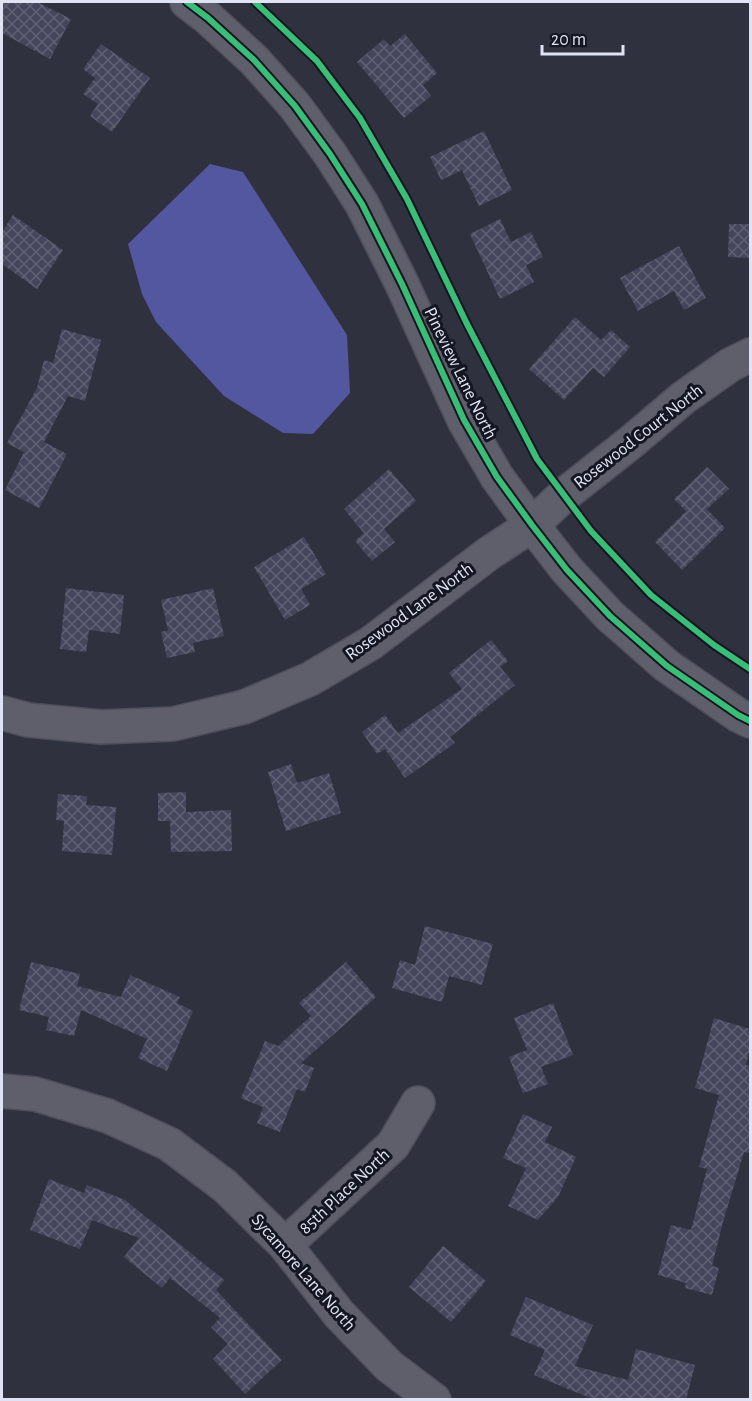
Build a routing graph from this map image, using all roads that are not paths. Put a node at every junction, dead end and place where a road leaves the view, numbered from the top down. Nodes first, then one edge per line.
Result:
1 (187, 2) edge
2 (750, 355) edge
3 (532, 525) junction
4 (2, 713) edge
5 (750, 721) edge
6 (2, 1091) edge
7 (418, 1103) dead end
8 (285, 1245) junction
9 (434, 1400) edge

1 - 3 street, Pineview Lane North
2 - 3 street, Rosewood Court North
3 - 4 street, Rosewood Lane North
3 - 5 street, Pineview Lane North
6 - 8 street, Sycamore Lane North
7 - 8 street, 85th Place North
8 - 9 street, Sycamore Lane North

